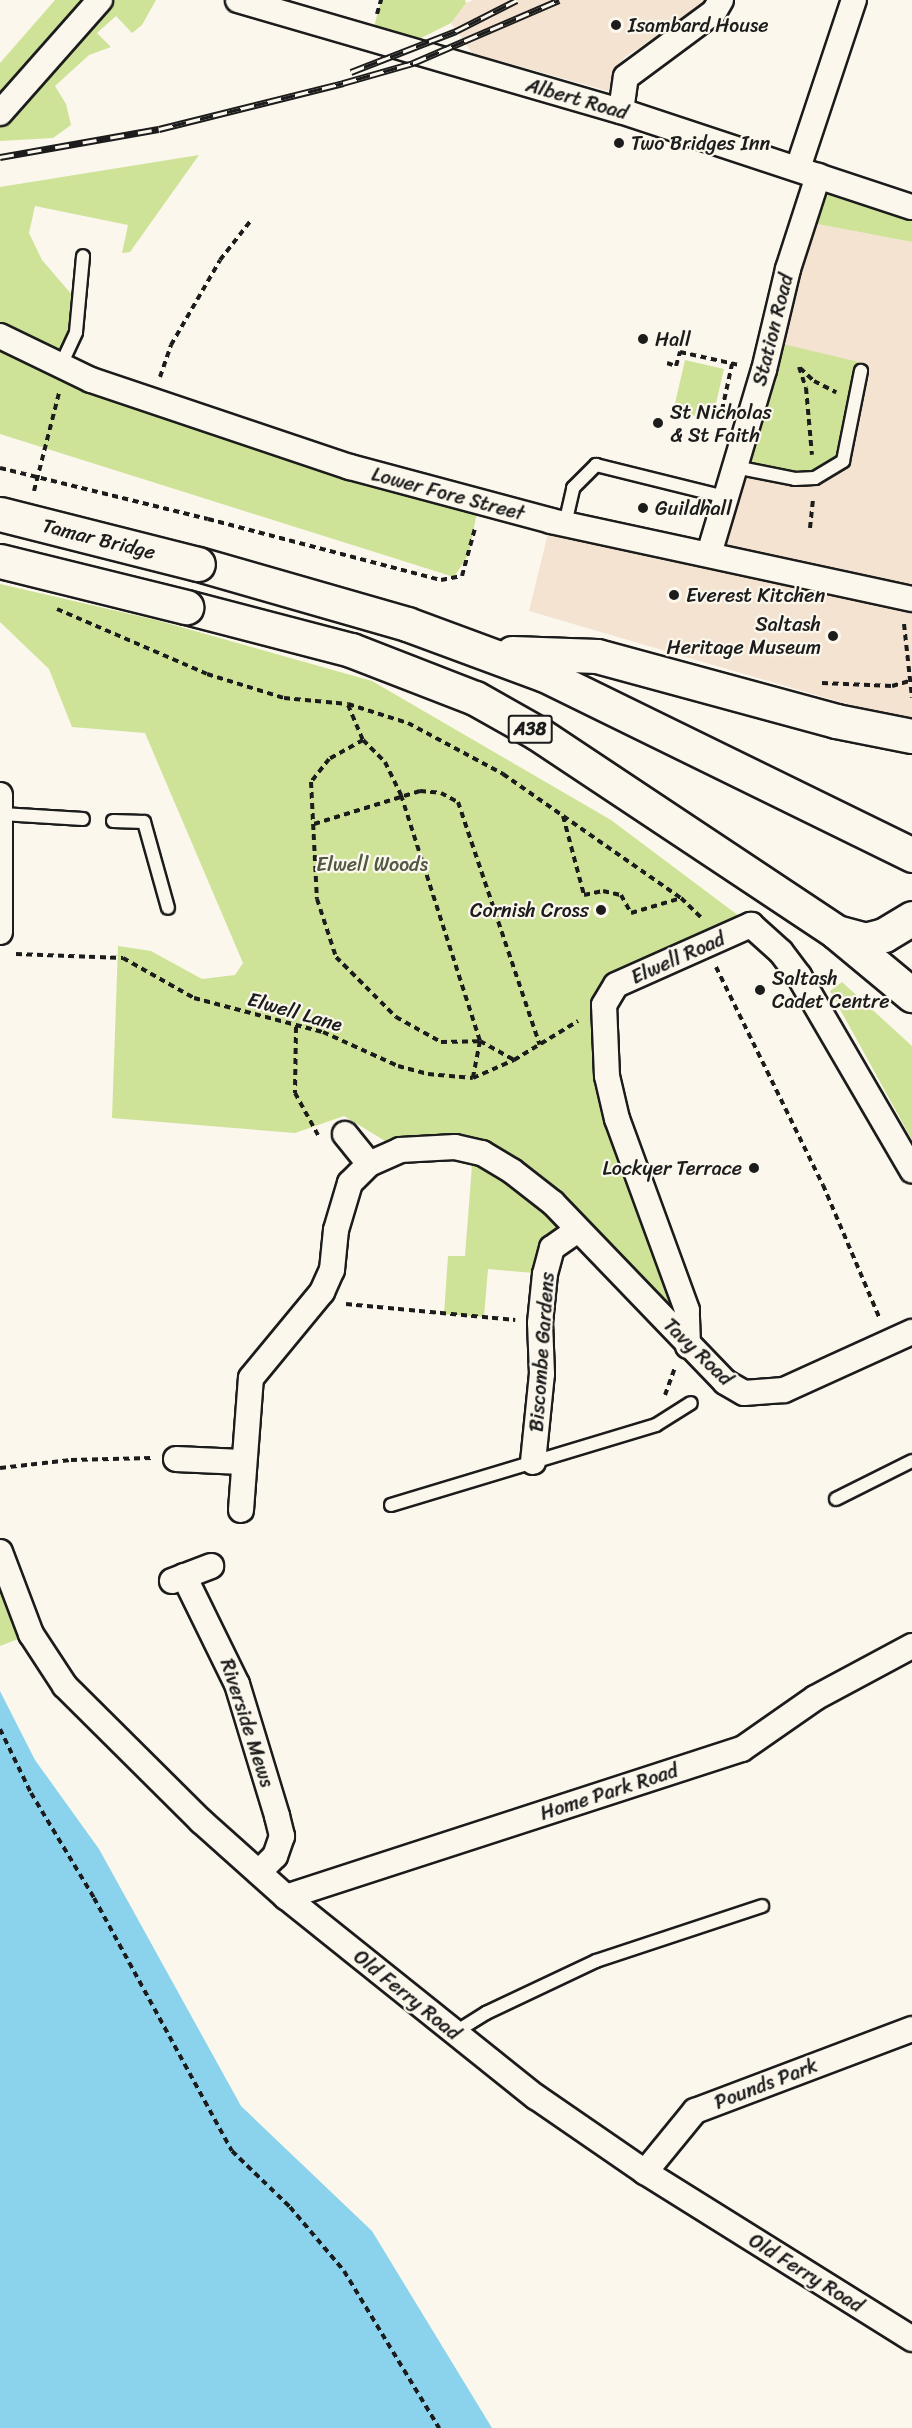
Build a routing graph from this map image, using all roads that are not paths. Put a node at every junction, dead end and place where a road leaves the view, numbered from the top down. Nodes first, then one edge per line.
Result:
1 (100, 0) edge
2 (238, 0) edge
3 (721, 0) edge
4 (854, 0) edge
5 (621, 111) junction
6 (0, 113) edge
7 (808, 172) junction
8 (912, 207) edge
9 (83, 256) dead end
10 (0, 336) edge
11 (63, 369) junction
12 (861, 370) dead end
13 (735, 467) junction
14 (725, 497) junction
15 (0, 514) edge
16 (565, 524) junction
17 (709, 554) junction
18 (0, 561) edge
19 (907, 598) edge
20 (490, 653) junction
21 (912, 736) edge
22 (1, 805) edge
23 (83, 819) dead end
24 (113, 821) dead end
25 (912, 855) edge
26 (168, 908) dead end
27 (912, 918) edge
28 (0, 932) edge
29 (836, 932) junction
30 (912, 995) edge
31 (345, 1134) dead end
32 (369, 1164) junction
33 (912, 1170) edge
34 (576, 1231) junction
35 (912, 1332) edge
36 (689, 1348) junction
37 (691, 1403) dead end
38 (176, 1459) dead end
39 (912, 1461) edge
40 (242, 1462) junction
41 (533, 1462) junction
42 (836, 1499) dead end
43 (391, 1505) dead end
44 (241, 1510) dead end
45 (0, 1552) edge
46 (211, 1566) dead end
47 (912, 1646) edge
48 (260, 1872) junction
49 (286, 1897) junction
50 (762, 1906) dead end
51 (912, 2029) edge
52 (454, 2033) junction
53 (645, 2172) junction
54 (912, 2339) edge

1 - 6 street
2 - 5 street, Albert Road
3 - 5 street
4 - 7 street, Station Road
5 - 7 street, Albert Road
7 - 8 street, Albert Road
7 - 13 street, Station Road
9 - 11 lane
10 - 11 street, Lower Fore Street
11 - 16 street, Lower Fore Street
12 - 13 lane
13 - 14 street, Station Road
14 - 16 lane
14 - 17 street, Station Road
15 - 20 highway, Tamar Bridge, bridge
16 - 17 street, Lower Fore Street
17 - 19 street, Lower Fore Street
18 - 29 highway, A38, bridge
20 - 21 highway
20 - 25 highway
22 - 23 lane
22 - 28 street
24 - 26 lane
27 - 29 highway, A38
29 - 30 highway, A38
31 - 32 street
32 - 34 street
32 - 40 street
33 - 36 street, Elwell Road
34 - 36 street, Tavy Road
34 - 41 street, Biscombe Gardens
35 - 36 street, Tavy Road
37 - 41 lane
38 - 40 street
39 - 42 lane
40 - 44 street
41 - 43 lane
45 - 48 street, Old Ferry Road
46 - 48 street, Riverside Mews
47 - 49 street, Home Park Road
48 - 49 street, Old Ferry Road
49 - 52 street, Old Ferry Road
50 - 52 lane
51 - 53 street, Pounds Park
52 - 53 street, Old Ferry Road
53 - 54 street, Old Ferry Road

